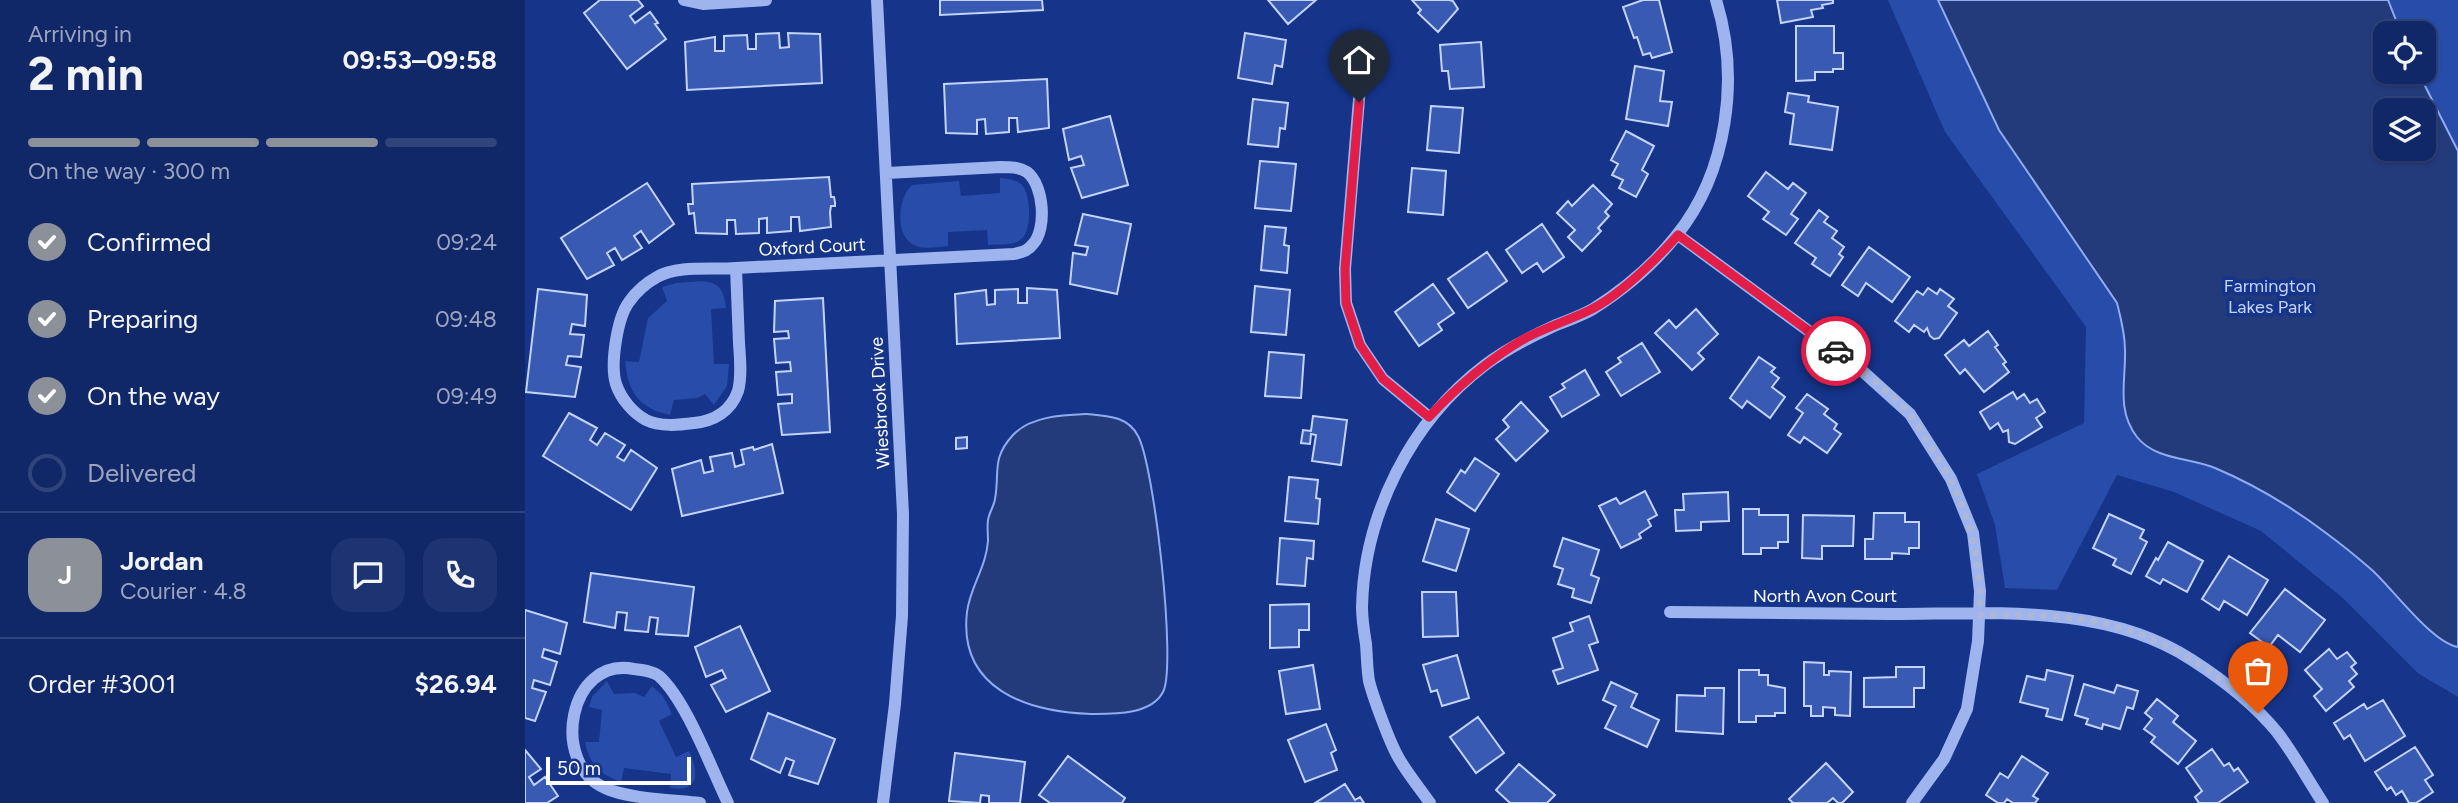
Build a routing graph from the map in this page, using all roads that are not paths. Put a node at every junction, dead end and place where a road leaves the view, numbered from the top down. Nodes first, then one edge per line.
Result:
1 (684, 0) edge
2 (766, 0) edge
3 (877, 0) edge
4 (1716, 0) edge
5 (1361, 75) dead end
6 (887, 173) junction
7 (1678, 235) junction
8 (891, 260) junction
9 (736, 268) junction
10 (1429, 417) junction
11 (1671, 612) dead end
12 (1980, 615) junction
13 (701, 803) edge
14 (728, 803) edge
15 (883, 803) edge
16 (1430, 803) edge
17 (1912, 803) edge
18 (2323, 803) edge

1 - 2 street
3 - 6 street, Wiesbrook Drive
4 - 7 street
5 - 10 street
6 - 8 street, Wiesbrook Drive
6 - 8 street, Oxford Court
7 - 10 street
7 - 12 street
8 - 9 street, Oxford Court
8 - 15 street, Wiesbrook Drive
9 - 9 street, Oxford Court
10 - 16 street
11 - 12 street, North Avon Court
12 - 17 street
12 - 18 street, North Avon Court
13 - 14 street

